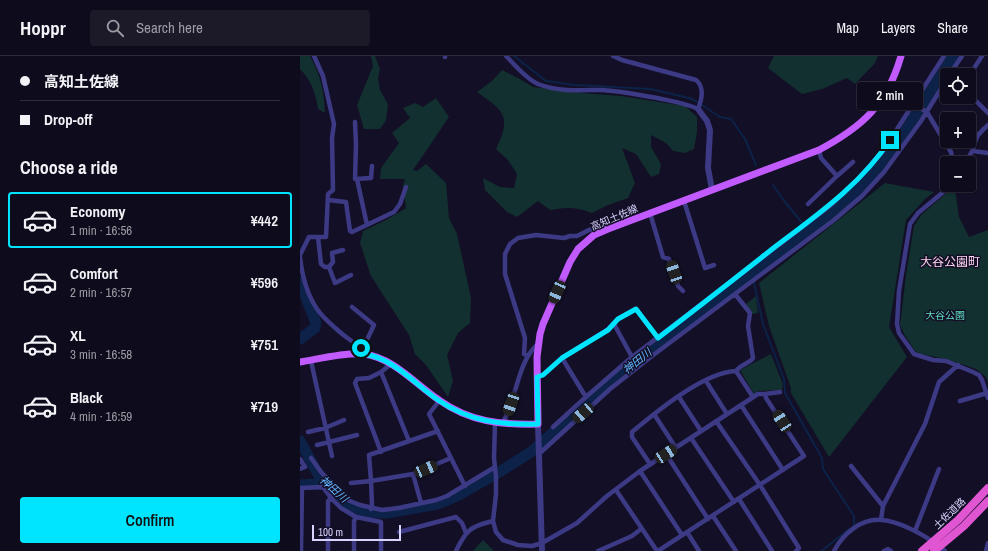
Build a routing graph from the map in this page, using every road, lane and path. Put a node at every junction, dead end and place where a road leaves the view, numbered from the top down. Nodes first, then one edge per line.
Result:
1 (314, 56) edge
2 (506, 56) edge
3 (613, 56) edge
4 (900, 56) edge
5 (944, 56) edge
6 (962, 56) edge
7 (982, 56) edge
8 (954, 68) edge
9 (974, 68) edge
10 (940, 90) edge
11 (886, 92) junction
12 (976, 101) edge
13 (988, 103) edge
14 (914, 105) junction
15 (698, 109) junction
16 (984, 109) junction
17 (926, 112) junction
18 (988, 113) edge
19 (355, 122) dead end
20 (988, 125) edge
21 (818, 150) junction
22 (973, 151) junction
23 (988, 153) edge
24 (952, 156) edge
25 (970, 156) edge
26 (853, 162) dead end
27 (372, 166) dead end
28 (837, 176) junction
29 (357, 179) junction
30 (406, 186) dead end
31 (712, 190) junction
32 (943, 192) edge
33 (328, 200) junction
34 (684, 201) junction
35 (808, 204) dead end
36 (650, 213) junction
37 (367, 226) junction
38 (608, 229) junction
39 (318, 237) junction
40 (343, 250) dead end
41 (300, 256) edge
42 (714, 265) dead end
43 (329, 267) junction
44 (351, 275) dead end
45 (683, 291) dead end
46 (735, 294) junction
47 (352, 307) dead end
48 (614, 324) junction
49 (658, 338) junction
50 (539, 343) junction
51 (362, 351) junction
52 (528, 356) junction
53 (632, 357) junction
54 (562, 358) junction
55 (311, 361) junction
56 (300, 362) edge
57 (391, 364) junction
58 (958, 365) junction
59 (736, 371) junction
60 (381, 372) junction
61 (537, 377) junction
62 (706, 381) junction
63 (780, 392) dead end
64 (987, 393) junction
65 (765, 394) junction
66 (586, 396) junction
67 (679, 397) junction
68 (754, 397) junction
69 (988, 398) edge
70 (439, 401) junction
71 (960, 401) dead end
72 (741, 405) junction
73 (654, 414) junction
74 (727, 414) junction
75 (344, 420) dead end
76 (716, 421) junction
77 (495, 423) junction
78 (503, 423) junction
79 (538, 424) junction
80 (553, 427) dead end
81 (325, 428) junction
82 (438, 431) junction
83 (701, 431) junction
84 (308, 432) dead end
85 (357, 435) dead end
86 (691, 438) junction
87 (409, 441) junction
88 (328, 442) junction
89 (317, 445) dead end
90 (676, 448) junction
91 (539, 451) junction
92 (381, 452) junction
93 (666, 454) junction
94 (332, 456) dead end
95 (311, 458) dead end
96 (451, 458) junction
97 (300, 459) edge
98 (650, 464) junction
99 (851, 466) dead end
100 (300, 469) edge
101 (495, 469) junction
102 (939, 469) dead end
103 (783, 470) junction
104 (640, 471) junction
105 (413, 474) junction
106 (371, 481) junction
107 (351, 483) dead end
108 (760, 485) junction
109 (464, 486) junction
110 (301, 488) edge
111 (988, 488) edge
112 (337, 490) junction
113 (616, 490) junction
114 (332, 497) junction
115 (739, 499) junction
116 (988, 501) edge
117 (734, 502) junction
118 (421, 503) junction
119 (883, 506) junction
120 (371, 509) junction
121 (713, 516) junction
122 (356, 517) junction
123 (708, 519) junction
124 (882, 520) junction
125 (493, 521) junction
126 (641, 529) junction
127 (915, 531) junction
128 (400, 532) dead end
129 (466, 533) junction
130 (685, 533) junction
131 (542, 543) junction
132 (988, 543) edge
133 (938, 548) edge
134 (660, 550) edge
135 (301, 551) edge
136 (328, 551) edge
137 (354, 551) edge
138 (381, 551) edge
139 (456, 551) edge
140 (542, 551) edge
141 (598, 551) edge
142 (699, 551) edge
143 (736, 551) edge
144 (772, 551) edge
145 (796, 551) edge
146 (834, 551) edge
147 (884, 551) edge
148 (891, 551) edge
149 (922, 551) edge
150 (986, 551) edge

1 - 33 street
2 - 15 street
3 - 15 street
4 - 11 main road, 高知土佐線
5 - 14 street
6 - 8 street
7 - 9 street
10 - 17 street
11 - 14 street
11 - 21 main road, 高知土佐線
12 - 16 street
13 - 16 street
14 - 17 street
14 - 49 street
15 - 31 street
16 - 18 street
17 - 24 street
17 - 46 street
19 - 29 street
20 - 22 street
21 - 28 street
21 - 31 main road, 高知土佐線
22 - 23 street
22 - 25 street
26 - 28 street
27 - 29 street
28 - 35 street
29 - 37 street
30 - 37 street
31 - 34 main road, 高知土佐線
32 - 58 street
33 - 37 street
33 - 39 street
34 - 36 main road, 高知土佐線
34 - 42 street
36 - 38 main road, 高知土佐線
36 - 45 street
38 - 50 main road, 高知土佐線
38 - 52 street
39 - 41 street
39 - 43 street
40 - 43 street
41 - 51 street
43 - 44 street
46 - 59 street
46 - 91 street
47 - 51 street
48 - 49 street
48 - 53 street
48 - 54 street
49 - 53 street
50 - 52 street
50 - 61 main road, 高知土佐線
51 - 55 main road
51 - 57 main road
52 - 78 street
53 - 66 street
54 - 61 street
54 - 66 street
55 - 56 main road
55 - 81 street
57 - 60 street
57 - 70 main road
58 - 64 street
58 - 119 street
59 - 62 street
59 - 68 street
60 - 87 street
60 - 92 street
61 - 79 main road, 高知土佐線
62 - 67 street
62 - 74 street
63 - 65 street
64 - 69 street
64 - 71 street
65 - 68 street
65 - 103 street
66 - 80 street
67 - 73 street
67 - 83 street
68 - 72 street
70 - 77 main road
70 - 82 street
72 - 74 street
72 - 103 street
73 - 90 street
73 - 98 street
74 - 76 street
75 - 81 street
76 - 83 street
76 - 108 street
77 - 78 main road
77 - 101 street
78 - 79 main road
79 - 91 street
81 - 84 street
81 - 88 street
82 - 87 street
82 - 96 street
83 - 86 street
85 - 88 street
86 - 90 street
86 - 117 street
87 - 92 street
88 - 89 street
88 - 94 street
90 - 93 street
91 - 131 street
92 - 106 street
93 - 98 street
93 - 123 street
95 - 112 street
96 - 105 street
96 - 109 street
97 - 100 street
98 - 104 street
99 - 119 street
101 - 109 street
101 - 125 street
102 - 127 street
103 - 108 street
104 - 113 street
104 - 130 street
105 - 106 street
105 - 118 street
106 - 107 street
106 - 120 street
108 - 115 street
108 - 145 street
109 - 118 street
110 - 114 street
110 - 135 street
111 - 133 highway, 土佐道路
112 - 114 street
112 - 120 street
113 - 126 street
113 - 131 street
114 - 122 street
114 - 136 street
115 - 117 street
115 - 144 street
116 - 133 highway, 土佐道路
117 - 121 street
118 - 120 street
119 - 124 street
121 - 123 street
121 - 143 street
122 - 137 street
122 - 138 street
123 - 130 street
124 - 127 street
124 - 146 street
125 - 129 street
125 - 131 street
126 - 134 street
126 - 141 street
127 - 133 street
128 - 129 street
129 - 139 street
130 - 134 street
130 - 142 street
131 - 140 street
132 - 150 street
133 - 149 highway, 土佐道路
147 - 148 street

